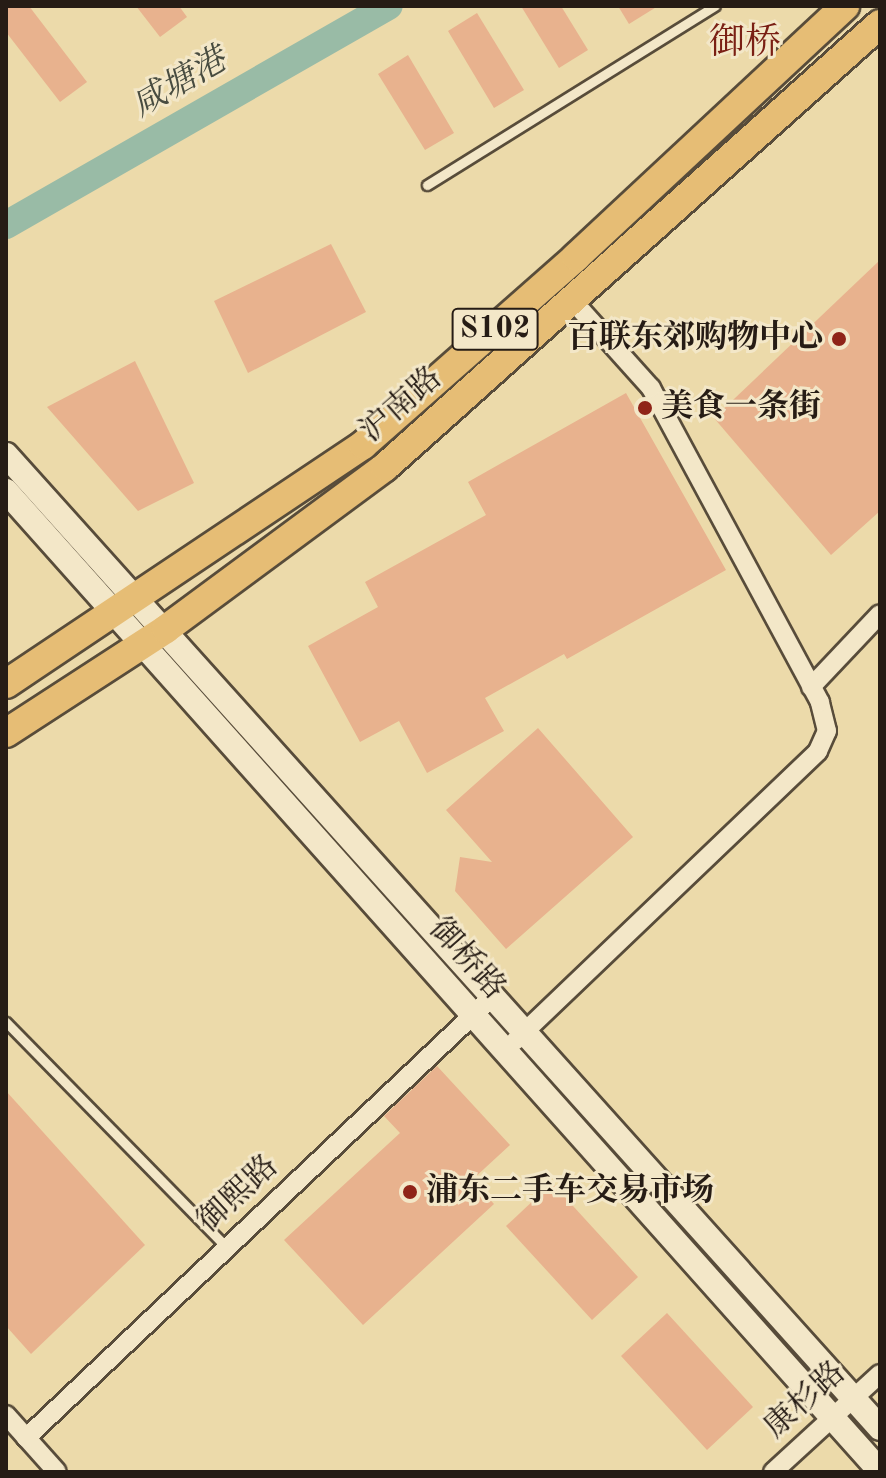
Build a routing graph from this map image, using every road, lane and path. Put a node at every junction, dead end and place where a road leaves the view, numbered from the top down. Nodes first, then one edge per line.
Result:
1 (715, 6) edge
2 (845, 6) edge
3 (880, 24) edge
4 (427, 185) dead end
5 (573, 301) junction
6 (6, 455) edge
7 (6, 491) edge
8 (124, 602) junction
9 (880, 614) edge
10 (166, 629) junction
11 (141, 645) junction
12 (6, 684) edge
13 (811, 687) junction
14 (6, 733) edge
15 (493, 996) junction
16 (472, 1016) junction
17 (6, 1022) edge
18 (523, 1032) junction
19 (504, 1051) junction
20 (227, 1248) junction
21 (880, 1374) edge
22 (853, 1398) junction
23 (6, 1415) edge
24 (833, 1417) junction
25 (880, 1428) edge
26 (6, 1431) edge
27 (26, 1438) junction
28 (880, 1471) edge
29 (57, 1472) edge
30 (773, 1472) edge

1 - 4 lane
2 - 8 main road, 沪南路 / S102
3 - 5 main road, 沪南路 / S102
5 - 10 main road, 沪南路 / S102
5 - 13 street
6 - 8 main road, 御桥路
7 - 8 main road, 御桥路
8 - 10 main road, 御桥路
8 - 11 main road, 御桥路
8 - 12 main road, 沪南路 / S102
9 - 13 street
10 - 11 main road, 沪南路 / S102
10 - 15 main road, 御桥路
11 - 14 main road, 沪南路 / S102
11 - 16 main road, 御桥路
13 - 18 street
15 - 16 street, 御熙路
15 - 18 main road, 御桥路
16 - 19 main road, 御桥路
16 - 20 street, 御熙路
17 - 20 lane
18 - 19 street
18 - 22 main road, 御桥路
19 - 24 main road, 御桥路
20 - 27 street, 御熙路
21 - 22 street, 康杉路
22 - 24 street, 康杉路
22 - 25 main road, 御桥路
23 - 27 street
24 - 28 main road, 御桥路
24 - 30 street, 康杉路
26 - 27 lane
27 - 29 street

